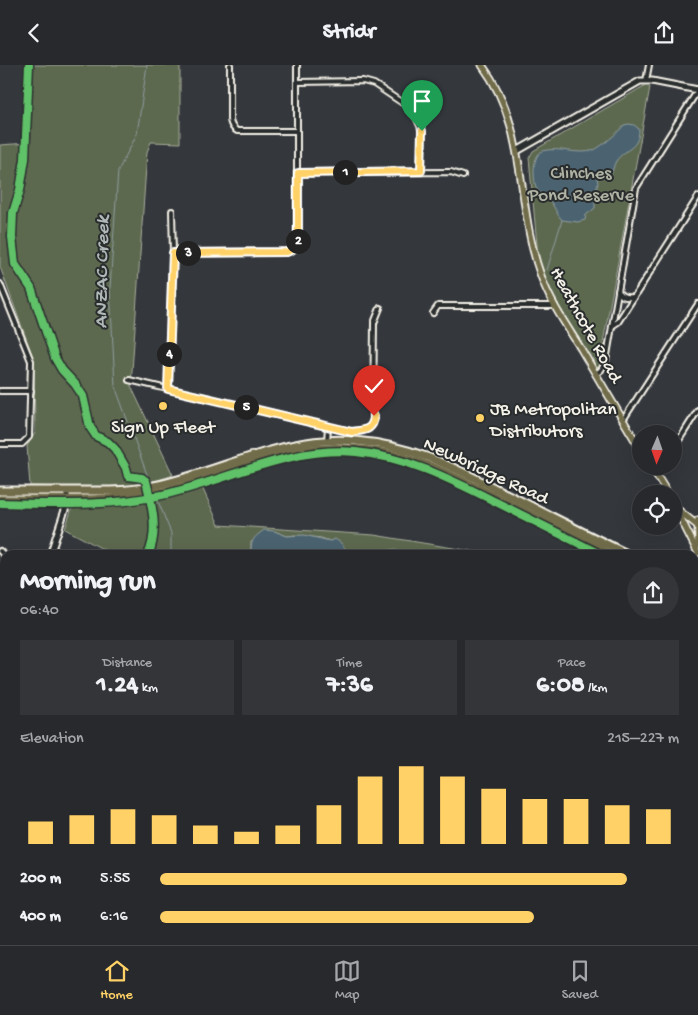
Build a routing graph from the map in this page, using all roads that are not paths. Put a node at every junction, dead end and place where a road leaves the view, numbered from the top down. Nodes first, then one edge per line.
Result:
1 (230, 65) edge
2 (297, 65) edge
3 (482, 65) edge
4 (649, 65) edge
5 (297, 81) junction
6 (646, 81) junction
7 (698, 90) edge
8 (297, 131) junction
9 (517, 151) junction
10 (421, 171) junction
11 (298, 173) junction
12 (463, 176) dead end
13 (698, 197) edge
14 (172, 211) dead end
15 (173, 253) junction
16 (0, 284) edge
17 (618, 291) junction
18 (634, 297) junction
19 (698, 304) edge
20 (555, 306) junction
21 (380, 308) dead end
22 (433, 313) dead end
23 (612, 326) junction
24 (596, 374) junction
25 (129, 380) dead end
26 (168, 389) junction
27 (0, 391) edge
28 (31, 391) junction
29 (698, 410) edge
30 (623, 420) junction
31 (328, 426) junction
32 (632, 435) edge
33 (682, 435) edge
34 (0, 444) edge
35 (327, 444) junction
36 (0, 491) edge
37 (67, 495) junction
38 (0, 499) edge
39 (682, 512) edge
40 (683, 523) joint
41 (697, 524) edge
42 (698, 546) edge
43 (53, 549) edge
44 (603, 550) edge
45 (619, 550) edge
46 (696, 550) edge

1 - 8 street
2 - 5 street
3 - 9 main road, Heathcote Road
4 - 6 street
5 - 8 street
5 - 10 street
6 - 7 street
6 - 9 street
7 - 17 street
8 - 11 street
9 - 20 main road, Heathcote Road
10 - 11 street
10 - 12 street
11 - 15 street
13 - 18 street
14 - 15 street
15 - 26 street
16 - 28 street
17 - 18 street
17 - 23 street
18 - 23 street
19 - 30 street
20 - 22 street
20 - 24 main road, Heathcote Road
21 - 31 street
23 - 24 street
24 - 30 main road, Heathcote Road
25 - 26 street
26 - 31 street
27 - 28 street
28 - 34 street
29 - 33 street
30 - 32 main road, Heathcote Road
31 - 35 street
35 - 37 highway, Newbridge Road
35 - 44 highway, Newbridge Road
35 - 45 highway, Newbridge Road
36 - 37 highway, Newbridge Road
37 - 38 highway, Newbridge Road
37 - 43 street
39 - 41 main road
40 - 41 main road
40 - 46 main road
41 - 42 main road

